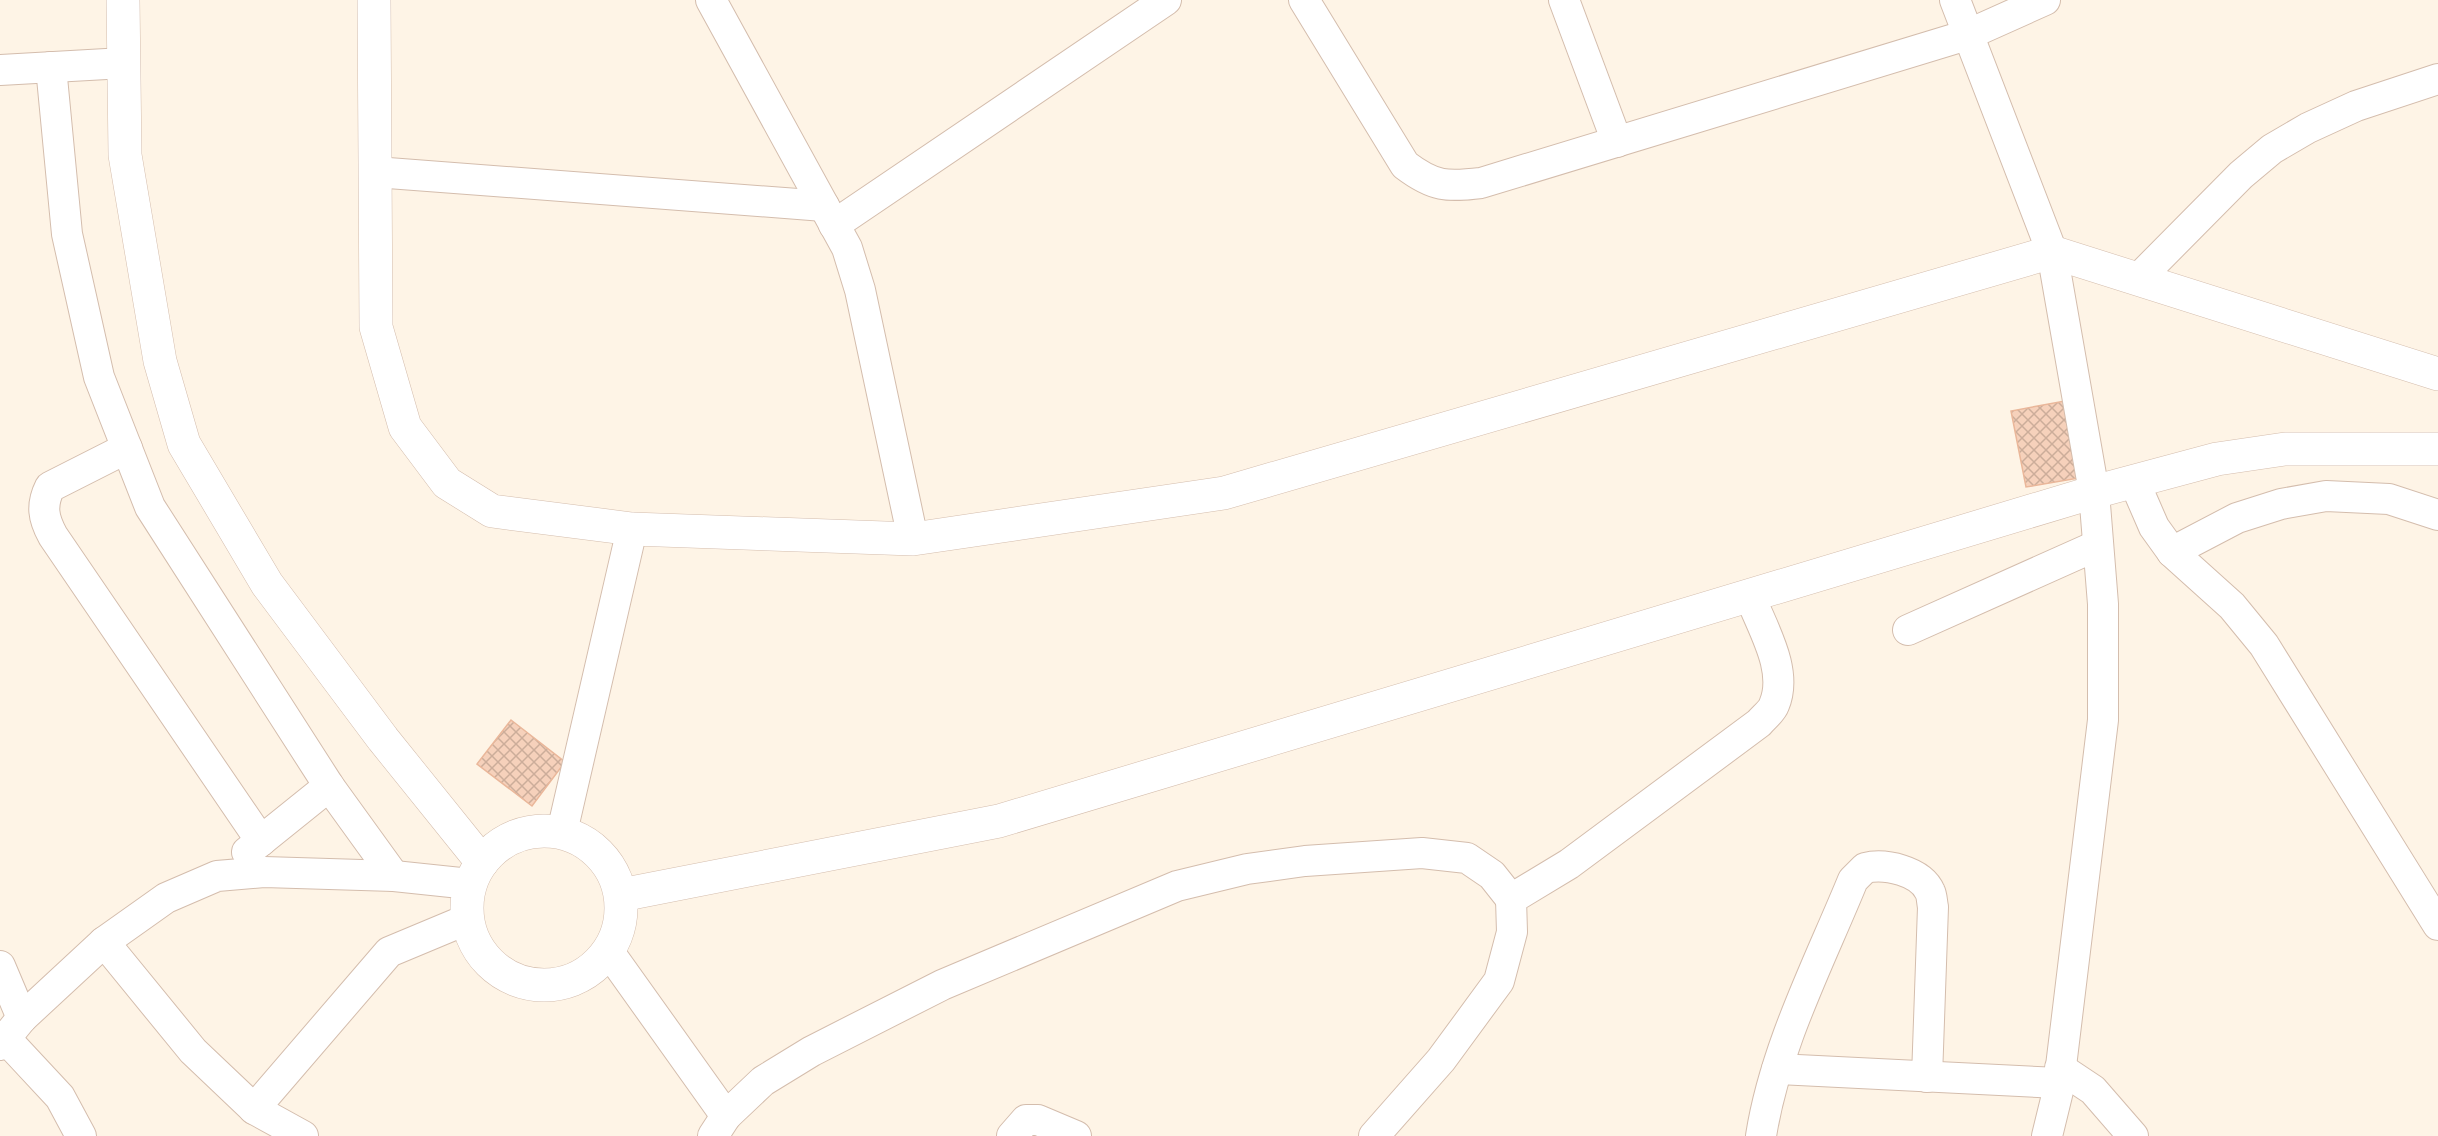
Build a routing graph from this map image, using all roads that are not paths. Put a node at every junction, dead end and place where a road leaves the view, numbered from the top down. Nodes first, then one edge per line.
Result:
1 (123, 0) edge
2 (374, 0) edge
3 (711, 0) edge
4 (1166, 0) edge
5 (1304, 0) edge
6 (1564, 0) edge
7 (1955, 0) edge
8 (2045, 0) edge
9 (1967, 35) junction
10 (124, 63) junction
11 (51, 67) junction
12 (0, 70) edge
13 (2438, 79) edge
14 (1617, 142) junction
15 (375, 172) junction
16 (829, 215) junction
17 (2052, 252) junction
18 (2138, 279) junction
19 (2438, 374) edge
20 (127, 448) junction
21 (2438, 449) edge
22 (2134, 481) junction
23 (2094, 492) junction
24 (2438, 515) edge
25 (632, 529) junction
26 (912, 539) junction
27 (2098, 545) junction
28 (2172, 552) junction
29 (1750, 596) junction
30 (1908, 630) dead end
31 (329, 786) junction
32 (562, 832) junction
33 (261, 841) junction
34 (476, 873) junction
35 (217, 876) junction
36 (394, 876) junction
37 (621, 895) junction
38 (1510, 899) junction
39 (468, 919) junction
40 (2438, 925) edge
41 (104, 942) junction
42 (609, 952) junction
43 (0, 966) edge
44 (9, 1034) edge
45 (1777, 1069) junction
46 (2060, 1076) junction
47 (1927, 1077) junction
48 (254, 1109) junction
49 (719, 1126) edge
50 (81, 1136) edge
51 (303, 1136) edge
52 (1012, 1136) edge
53 (1076, 1136) edge
54 (1374, 1136) edge
55 (1761, 1136) edge
56 (2047, 1136) edge
57 (2133, 1136) edge

1 - 10 street
2 - 15 street
3 - 16 street
4 - 16 street
5 - 14 street
6 - 14 street
7 - 9 street
8 - 9 street
9 - 14 street
9 - 17 street
10 - 11 street
10 - 34 street
11 - 12 street
11 - 20 street
13 - 18 street
15 - 16 street
15 - 25 street
16 - 26 street
17 - 18 street
17 - 23 street
17 - 26 street
18 - 19 street
20 - 31 street
20 - 33 street
21 - 22 street
22 - 23 street
22 - 28 street
23 - 27 street
23 - 29 street
24 - 28 street
25 - 26 street
25 - 32 street
27 - 30 street
27 - 46 street
28 - 40 street
29 - 37 street
29 - 38 street
31 - 33 street
31 - 36 street
32 - 34 street
32 - 37 street
33 - 35 street
34 - 36 street
34 - 39 street
35 - 36 street
35 - 41 street
37 - 42 street
38 - 49 street
38 - 54 street
39 - 42 street
39 - 48 street
41 - 44 street
41 - 48 street
42 - 49 street
43 - 44 street
44 - 50 street
45 - 47 street
45 - 47 street
45 - 55 street
46 - 47 street
46 - 56 street
46 - 57 street
48 - 51 street
52 - 53 street

